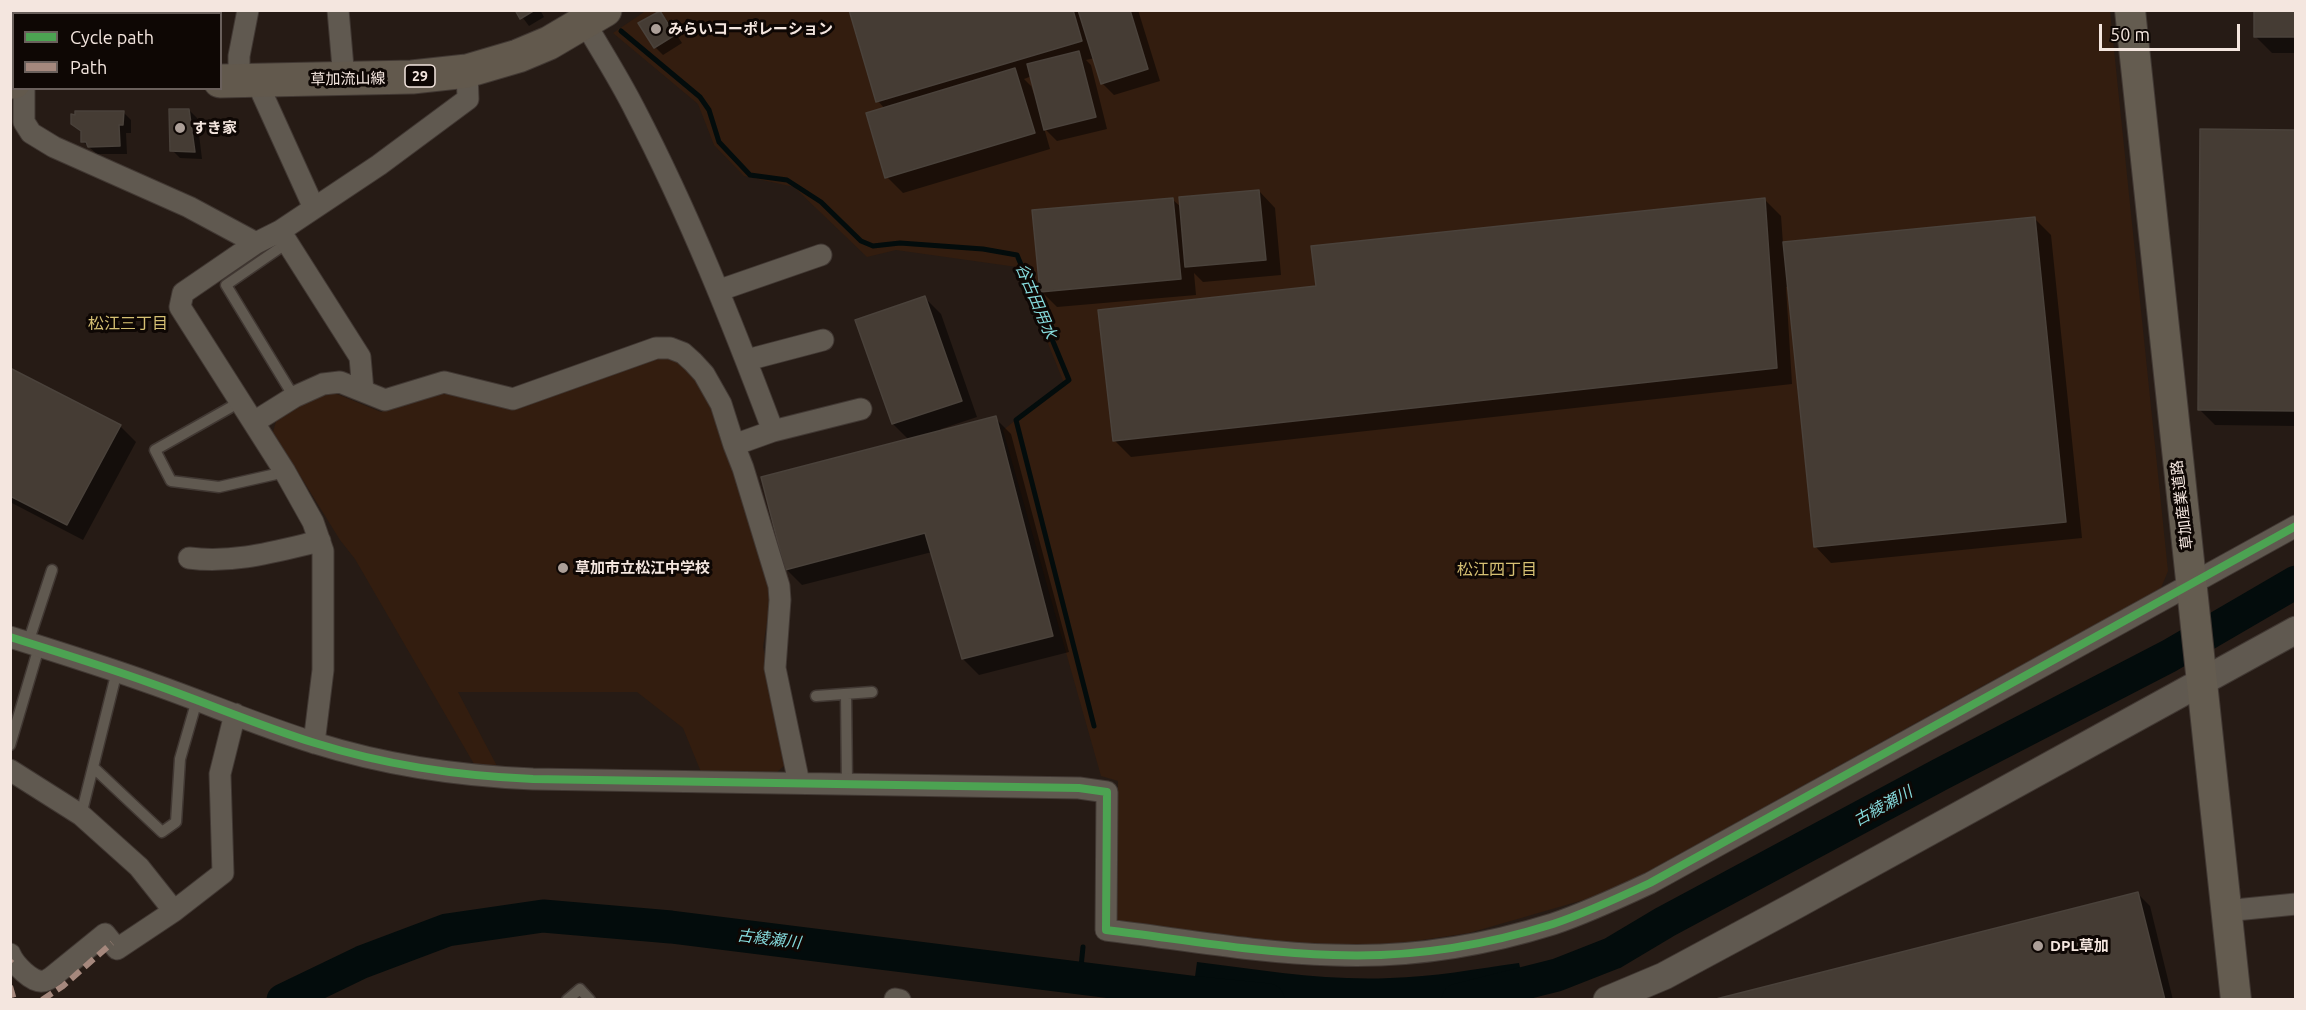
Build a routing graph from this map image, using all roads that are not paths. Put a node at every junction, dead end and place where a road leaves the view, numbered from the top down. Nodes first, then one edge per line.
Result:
1 (248, 10) edge
2 (338, 10) edge
3 (2130, 10) edge
4 (596, 15) edge
5 (467, 71) junction
6 (344, 79) junction
7 (238, 81) edge
8 (24, 90) edge
9 (314, 208) junction
10 (284, 237) junction
11 (256, 243) junction
12 (821, 255) dead end
13 (720, 290) junction
14 (823, 339) dead end
15 (747, 360) junction
16 (363, 391) junction
17 (294, 397) junction
18 (240, 402) junction
19 (861, 409) dead end
20 (254, 422) junction
21 (773, 431) junction
22 (734, 445) junction
23 (285, 472) junction
24 (2295, 526) edge
25 (320, 541) junction
26 (189, 558) dead end
27 (52, 570) dead end
28 (2192, 588) junction
29 (2295, 630) edge
30 (26, 642) edge
31 (117, 671) junction
32 (2201, 676) junction
33 (872, 692) dead end
34 (846, 694) junction
35 (816, 696) dead end
36 (197, 700) junction
37 (236, 714) junction
38 (314, 743) junction
39 (10, 745) edge
40 (94, 768) junction
41 (10, 770) edge
42 (799, 783) junction
43 (847, 784) junction
44 (81, 815) junction
45 (2295, 904) edge
46 (174, 911) junction
47 (2225, 911) junction
48 (10, 954) edge
49 (567, 999) edge
50 (590, 999) edge
51 (895, 999) edge
52 (900, 999) edge
53 (1607, 999) edge
54 (2236, 999) edge

1 - 7 street
2 - 6 street
3 - 28 main road, 草加産業道路
4 - 5 main road, 草加流山線 / 29
4 - 13 street
5 - 6 main road, 草加流山線 / 29
5 - 9 street
6 - 7 main road, 草加流山線 / 29
7 - 9 street
8 - 11 street
9 - 10 street
10 - 11 street
10 - 16 street
10 - 17 lane
11 - 18 street
12 - 13 street
13 - 15 street
14 - 15 street
15 - 21 street
16 - 17 street
16 - 22 street
17 - 20 street
18 - 20 street
18 - 23 lane
19 - 21 street
20 - 23 street
21 - 22 street
22 - 42 street
23 - 25 street
24 - 28 street
25 - 26 street
25 - 38 street
27 - 30 lane
28 - 32 main road, 草加産業道路
28 - 43 street
29 - 32 street
30 - 31 street
30 - 39 lane
31 - 36 street
31 - 40 lane
32 - 47 main road, 草加産業道路
32 - 53 street
33 - 34 lane
34 - 35 lane
34 - 43 lane
36 - 37 street
36 - 40 lane
37 - 38 street
37 - 46 street
38 - 42 street
40 - 44 lane
41 - 44 street
42 - 43 street
44 - 46 street
45 - 47 street
46 - 48 street
47 - 54 main road, 草加産業道路
49 - 50 lane
51 - 52 street

